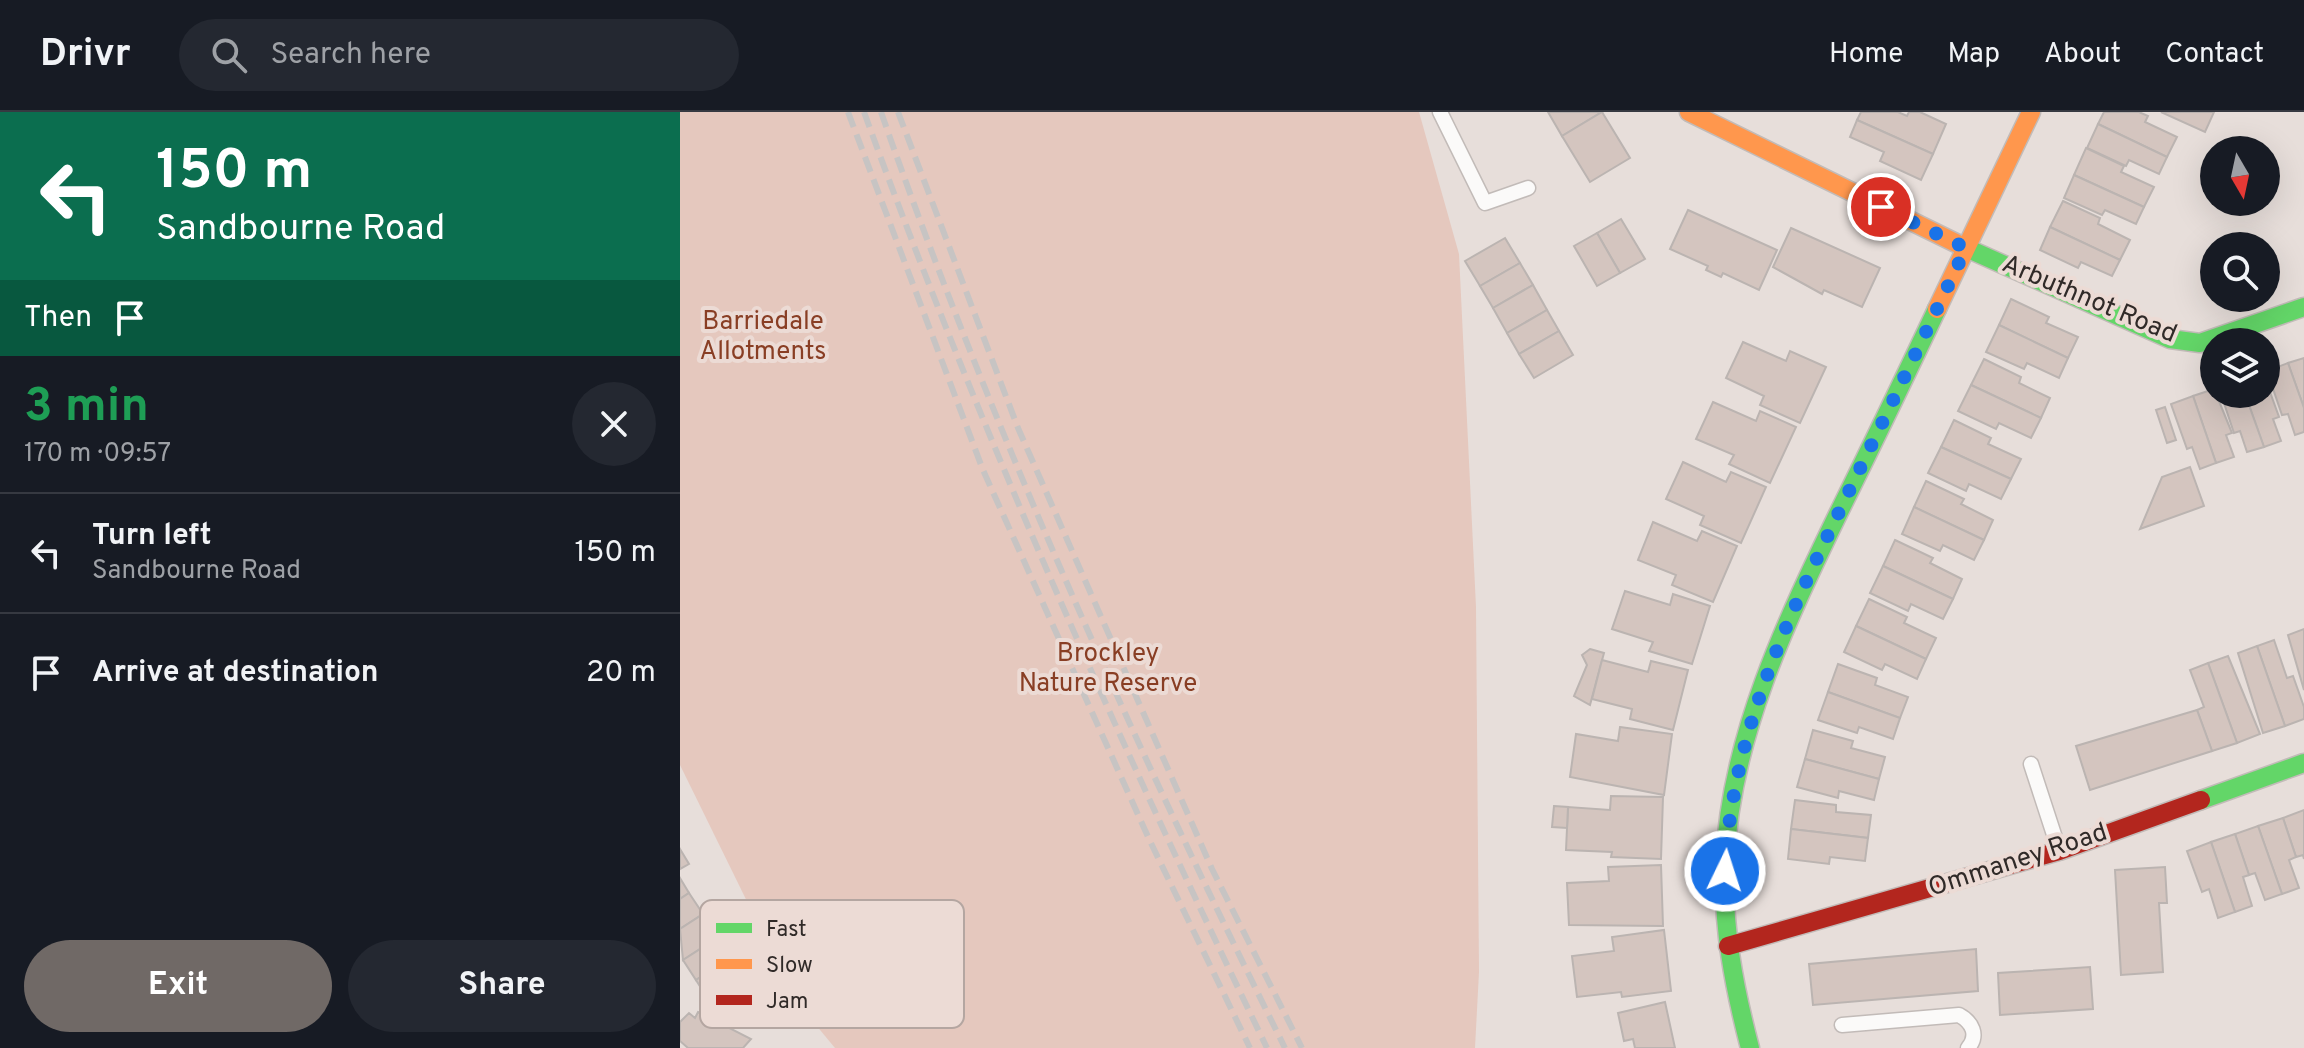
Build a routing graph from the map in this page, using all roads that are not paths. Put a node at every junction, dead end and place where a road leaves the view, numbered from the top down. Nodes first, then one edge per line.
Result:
1 (1440, 112) edge
2 (1689, 112) edge
3 (2031, 112) edge
4 (1528, 188) dead end
5 (1966, 248) junction
6 (2304, 307) edge
7 (2304, 763) edge
8 (2031, 764) dead end
9 (2059, 851) junction
10 (1728, 946) junction
11 (1842, 1025) dead end
12 (1750, 1048) edge
13 (1968, 1048) edge

1 - 4 lane
2 - 5 street, Arbuthnot Road
3 - 5 street
5 - 6 street, Arbuthnot Road
5 - 10 street
7 - 9 street, Ommaney Road
8 - 9 lane
9 - 10 street, Ommaney Road
10 - 12 street
11 - 13 lane

